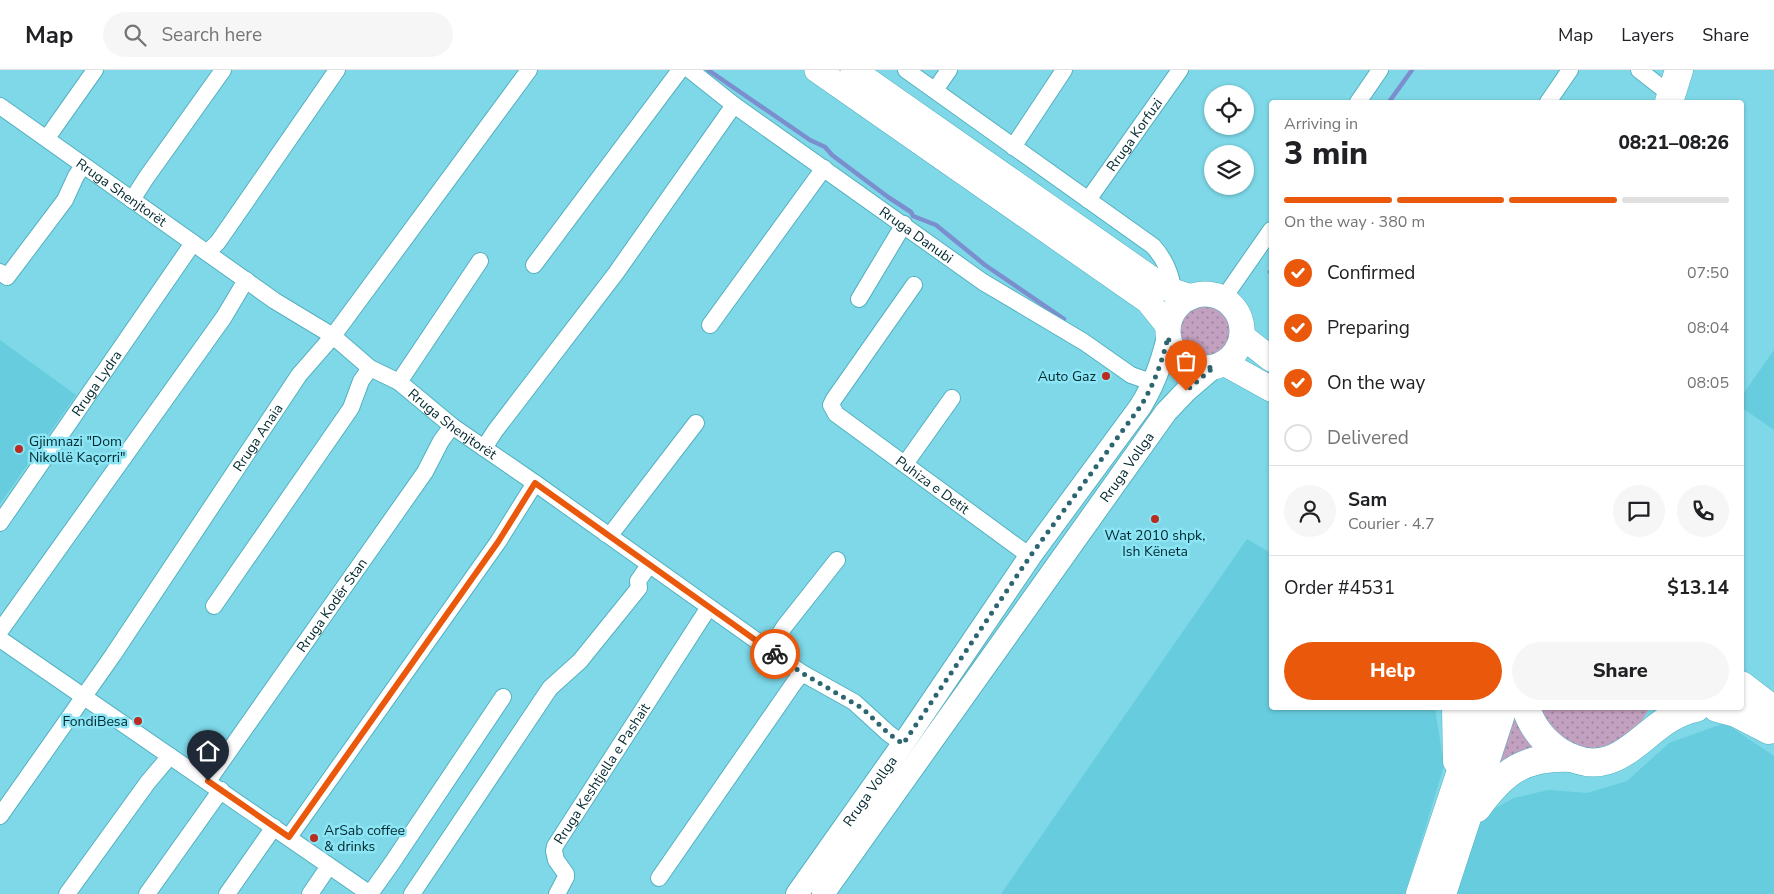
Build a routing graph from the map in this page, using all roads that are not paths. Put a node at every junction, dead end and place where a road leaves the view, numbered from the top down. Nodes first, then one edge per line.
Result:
1 (95, 70) edge
2 (223, 70) edge
3 (337, 70) edge
4 (529, 70) edge
5 (680, 70) edge
6 (690, 70) edge
7 (817, 70) edge
8 (853, 70) edge
9 (906, 70) edge
10 (949, 70) edge
11 (1064, 70) edge
12 (1180, 70) edge
13 (1380, 70) edge
14 (1570, 70) edge
15 (1639, 70) edge
16 (1679, 70) edge
17 (1698, 70) edge
18 (935, 90) junction
19 (1359, 100) edge
20 (1549, 100) edge
21 (1676, 100) edge
22 (734, 105) junction
23 (0, 106) edge
24 (47, 138) junction
25 (1013, 147) junction
26 (83, 166) junction
27 (824, 168) junction
28 (132, 200) junction
29 (1088, 200) junction
30 (904, 224) junction
31 (1269, 233) edge
32 (193, 243) junction
33 (208, 252) junction
34 (480, 261) dead end
35 (534, 265) dead end
36 (0, 272) edge
37 (246, 280) junction
38 (914, 285) dead end
39 (1182, 294) junction
40 (859, 299) dead end
41 (1223, 299) junction
42 (710, 325) dead end
43 (1168, 332) junction
44 (333, 336) junction
45 (1242, 336) junction
46 (1269, 357) edge
47 (1219, 365) junction
48 (370, 368) junction
49 (399, 382) junction
50 (1154, 383) junction
51 (1269, 388) edge
52 (952, 398) dead end
53 (696, 423) dead end
54 (452, 426) junction
55 (484, 448) junction
56 (905, 464) junction
57 (535, 483) junction
58 (0, 523) edge
59 (606, 534) junction
60 (1031, 555) junction
61 (837, 560) dead end
62 (649, 565) junction
63 (214, 606) dead end
64 (709, 607) junction
65 (0, 631) edge
66 (0, 639) edge
67 (770, 650) junction
68 (802, 673) junction
69 (1744, 689) edge
70 (83, 696) junction
71 (503, 697) dead end
72 (1456, 710) edge
73 (1481, 710) edge
74 (1503, 710) edge
75 (1527, 710) edge
76 (1653, 710) edge
77 (1690, 710) edge
78 (1725, 710) edge
79 (1740, 710) edge
80 (1772, 724) edge
81 (1647, 735) junction
82 (903, 744) junction
83 (170, 756) junction
84 (1572, 758) junction
85 (1458, 785) junction
86 (215, 786) junction
87 (0, 816) edge
88 (1467, 821) junction
89 (274, 826) junction
90 (289, 837) junction
91 (329, 866) junction
92 (659, 878) dead end
93 (67, 894) edge
94 (147, 894) edge
95 (227, 894) edge
96 (310, 894) edge
97 (370, 894) edge
98 (412, 894) edge
99 (557, 894) edge
100 (797, 894) edge
101 (823, 894) edge
102 (1420, 894) edge
103 (1442, 894) edge

1 - 24 street
2 - 28 street
3 - 33 street
4 - 44 street, Rruga Anaia
5 - 35 street
6 - 22 street, Rruga Danubi
7 - 43 main road
8 - 39 main road
9 - 18 street
10 - 18 street
11 - 25 street
12 - 29 street, Rruga Korfuzi
13 - 19 street
14 - 20 street
15 - 21 street
16 - 21 highway
17 - 21 highway
18 - 25 street
22 - 27 street, Rruga Danubi
22 - 55 street
23 - 24 street, Rruga Shenjtorët
24 - 26 street, Rruga Shenjtorët
25 - 29 street
26 - 28 street, Rruga Shenjtorët
26 - 36 street
27 - 30 street, Rruga Danubi
27 - 42 street
28 - 32 street, Rruga Shenjtorët
29 - 39 street
30 - 40 street
30 - 50 street, Rruga Danubi
31 - 41 street
32 - 33 street, Rruga Shenjtorët
32 - 58 street, Rruga Lydra
33 - 37 street, Rruga Shenjtorët
34 - 49 street
37 - 44 street, Rruga Shenjtorët
37 - 65 street
38 - 56 street, Puhiza e Detit
39 - 41 main road
39 - 43 main road
41 - 45 main road
43 - 47 main road
43 - 50 main road, Rruga Vollga
44 - 48 street, Rruga Shenjtorët
44 - 70 street, Rruga Anaia
45 - 46 main road
45 - 47 main road
47 - 51 main road
47 - 101 main road, Rruga Vollga
48 - 49 street, Rruga Shenjtorët
48 - 63 street
49 - 54 street, Rruga Shenjtorët
50 - 60 main road, Rruga Vollga
52 - 56 street
53 - 59 street
54 - 55 street, Rruga Shenjtorët
54 - 86 street, Rruga Kodër Stan
55 - 57 street, Rruga Shenjtorët
56 - 60 street, Puhiza e Detit
57 - 59 street, Rruga Shenjtorët
57 - 90 street
59 - 62 street, Rruga Shenjtorët
60 - 82 main road, Rruga Vollga
61 - 67 street
62 - 64 street, Rruga Shenjtorët
62 - 98 street
64 - 67 street, Rruga Shenjtorët
64 - 99 street, Rruga Keshtjella e Pashait
66 - 70 street
67 - 68 street, Rruga Shenjtorët
68 - 82 street, Rruga Shenjtorët
68 - 92 street
69 - 80 highway
70 - 83 street
70 - 87 street, Rruga Anaia
71 - 97 street
72 - 85 highway
73 - 85 highway
74 - 88 highway
75 - 84 highway
76 - 81 highway
77 - 81 highway
78 - 80 highway
79 - 80 highway
81 - 84 highway
82 - 100 main road, Rruga Vollga
83 - 86 street
83 - 93 street
84 - 88 highway
85 - 102 highway
86 - 89 street
86 - 94 street, Rruga Kodër Stan
88 - 103 highway
89 - 90 street
89 - 95 street
90 - 91 street
91 - 96 street
91 - 97 street

